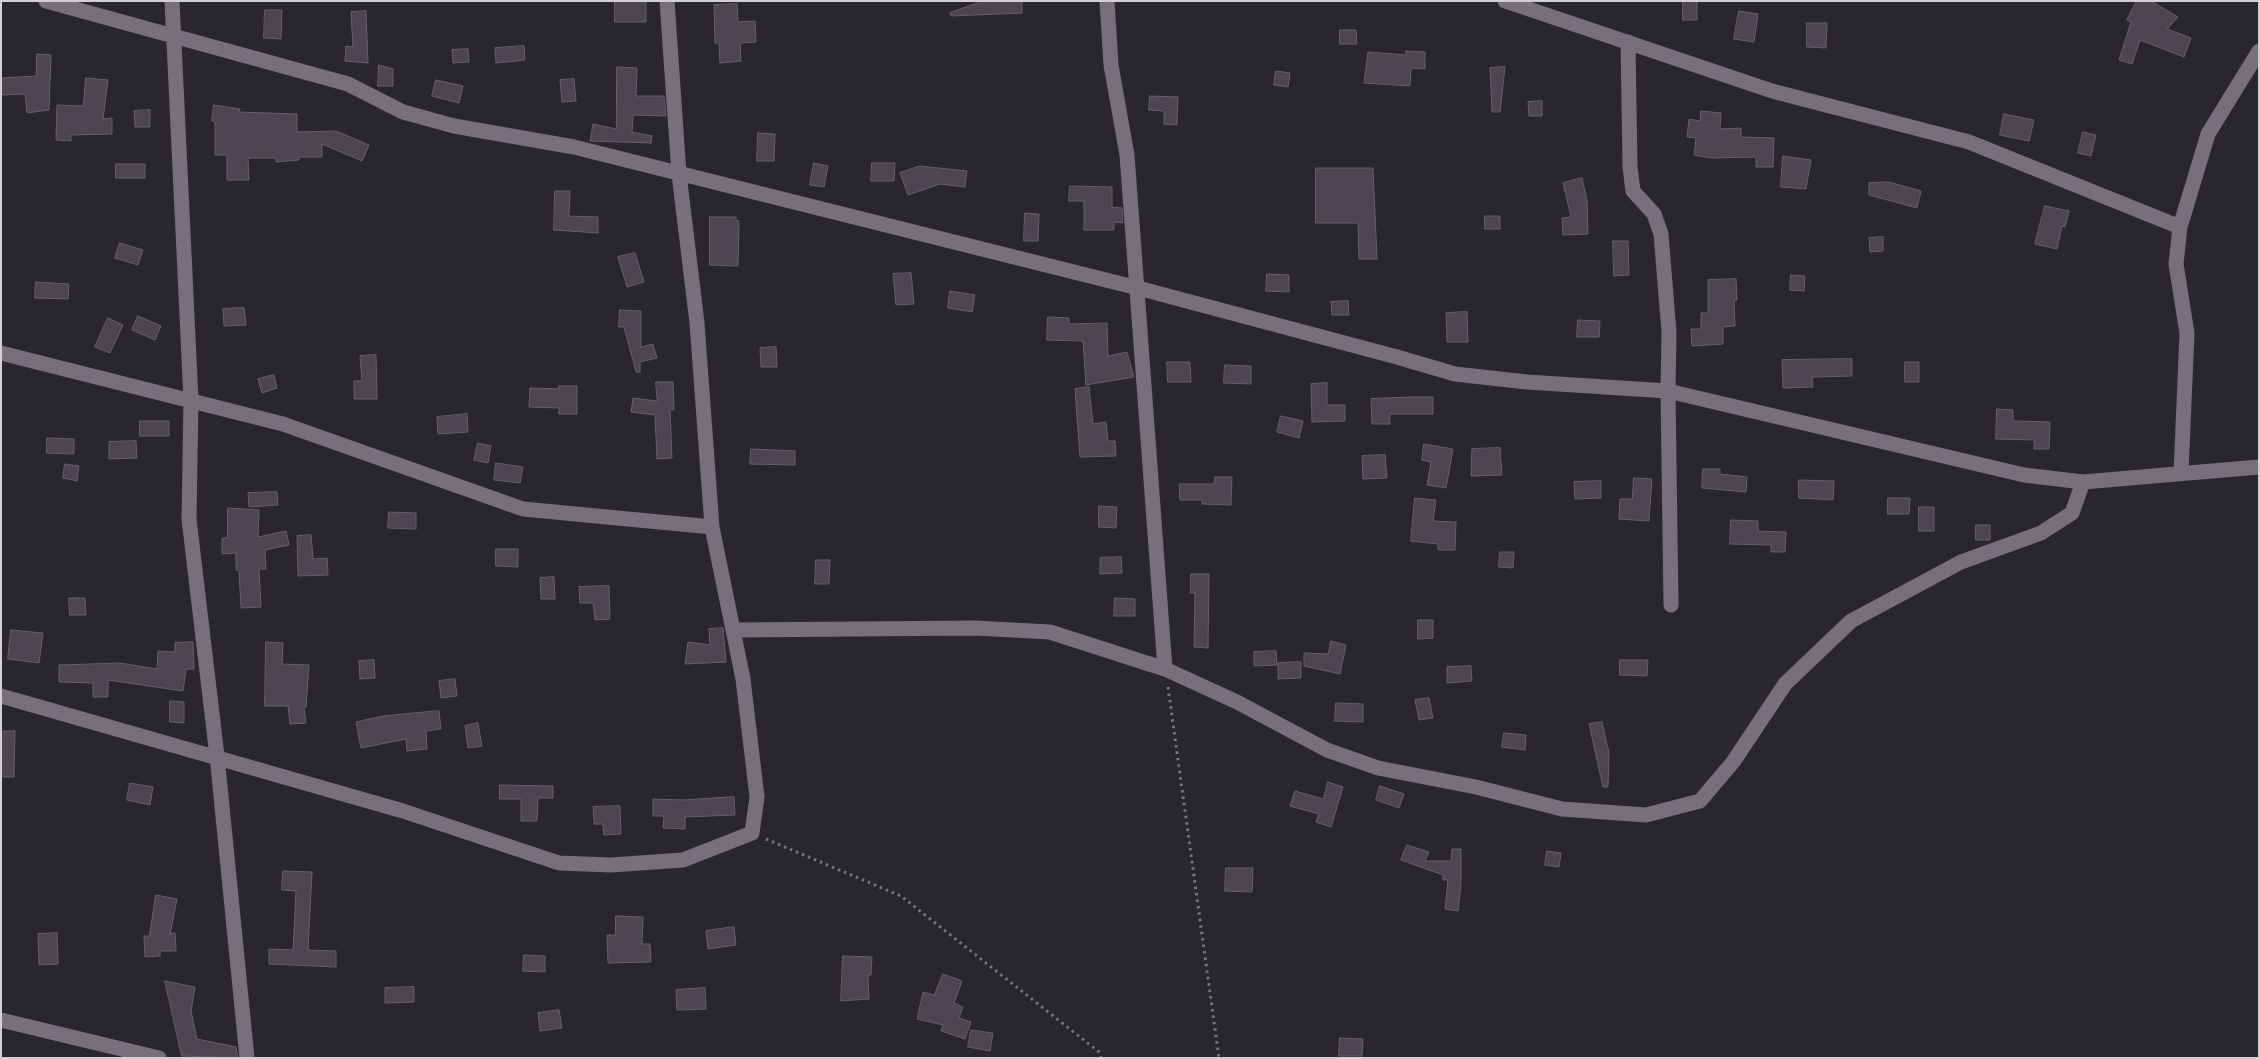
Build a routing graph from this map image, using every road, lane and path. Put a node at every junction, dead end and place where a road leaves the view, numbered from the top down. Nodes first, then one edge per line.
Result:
1 (46, 1) edge
2 (172, 1) edge
3 (667, 1) edge
4 (1107, 1) edge
5 (1505, 1) edge
6 (174, 36) junction
7 (1628, 42) junction
8 (2259, 51) edge
9 (679, 174) junction
10 (2180, 227) junction
11 (1138, 288) junction
12 (1, 353) edge
13 (1668, 391) junction
14 (191, 400) junction
15 (2259, 467) edge
16 (2181, 473) junction
17 (2083, 482) junction
18 (712, 527) junction
19 (1671, 605) dead end
20 (734, 630) junction
21 (1165, 669) junction
22 (1, 696) edge
23 (216, 756) junction
24 (752, 834) junction
25 (1, 1020) edge
26 (160, 1058) edge
27 (247, 1058) edge
28 (1101, 1058) edge
29 (1219, 1058) edge

1 - 6 street
2 - 6 street
3 - 9 street
4 - 11 street
5 - 7 street
6 - 9 street
6 - 14 street
7 - 10 street
7 - 13 street
8 - 10 street
9 - 11 street
9 - 18 street
10 - 16 street
11 - 13 street
11 - 21 street
12 - 14 street
13 - 17 street
13 - 19 street
14 - 18 street
14 - 23 street
15 - 16 street
16 - 17 street
17 - 21 street
18 - 20 street
20 - 21 street
20 - 24 street
21 - 29 path
22 - 23 street
23 - 24 street
23 - 27 street
24 - 28 path
25 - 26 street

